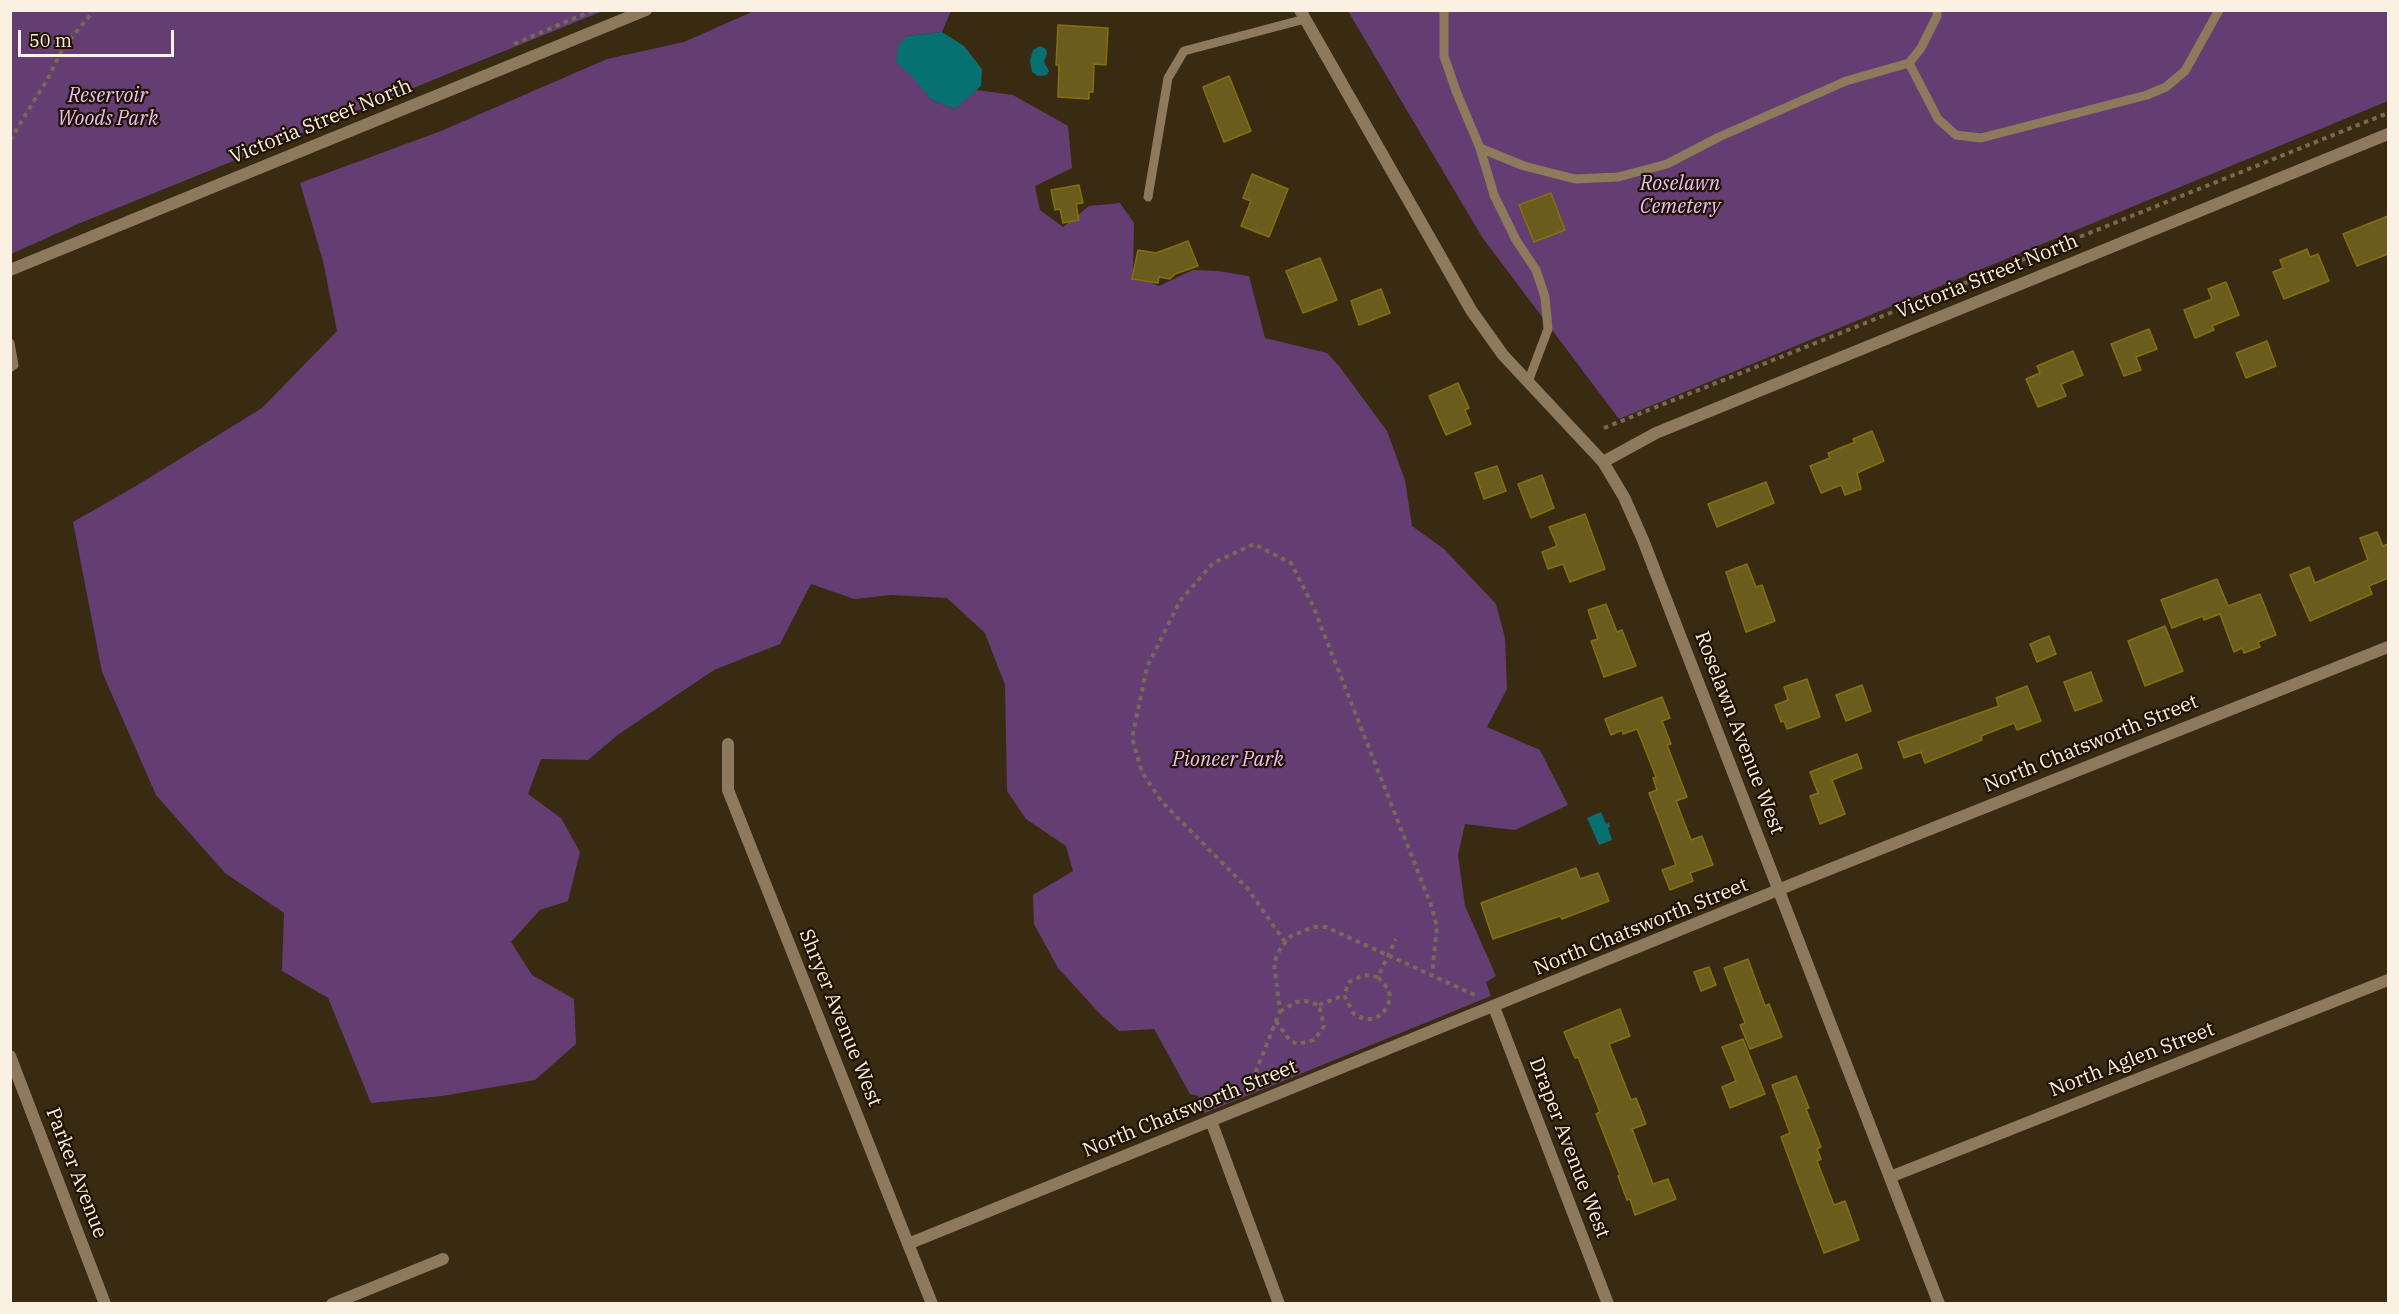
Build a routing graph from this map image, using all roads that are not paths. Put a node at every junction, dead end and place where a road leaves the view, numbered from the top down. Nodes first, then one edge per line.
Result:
1 (646, 10) edge
2 (1444, 10) edge
3 (1938, 10) edge
4 (2219, 10) edge
5 (1303, 15) edge
6 (1909, 63) junction
7 (2388, 134) edge
8 (1480, 148) junction
9 (1148, 197) dead end
10 (10, 270) edge
11 (10, 343) edge
12 (10, 368) edge
13 (1527, 381) junction
14 (1603, 462) junction
15 (2388, 647) edge
16 (728, 744) dead end
17 (1779, 892) junction
18 (2388, 980) edge
19 (1489, 1009) junction
20 (10, 1056) edge
21 (1211, 1121) junction
22 (1890, 1177) junction
23 (908, 1244) junction
24 (443, 1258) dead end
25 (105, 1304) edge
26 (332, 1304) edge
27 (932, 1304) edge
28 (1279, 1304) edge
29 (1608, 1304) edge
30 (1939, 1304) edge

1 - 10 street, Victoria Street North
2 - 8 lane
3 - 6 lane
4 - 6 lane
5 - 9 lane
5 - 13 street, Roselawn Avenue West
6 - 8 lane
7 - 14 street, Victoria Street North
8 - 13 lane
11 - 12 lane
13 - 14 street, Roselawn Avenue West
14 - 17 street, Roselawn Avenue West
15 - 17 street, North Chatsworth Street
16 - 23 street, Shryer Avenue West
17 - 19 street, North Chatsworth Street
17 - 22 street, Roselawn Avenue West
18 - 22 street, North Aglen Street
19 - 21 street, North Chatsworth Street
19 - 29 street, Draper Avenue West
20 - 25 street, Parker Avenue
21 - 23 street, North Chatsworth Street
21 - 28 street
22 - 30 street, Roselawn Avenue West
23 - 27 street, Shryer Avenue West
24 - 26 street

